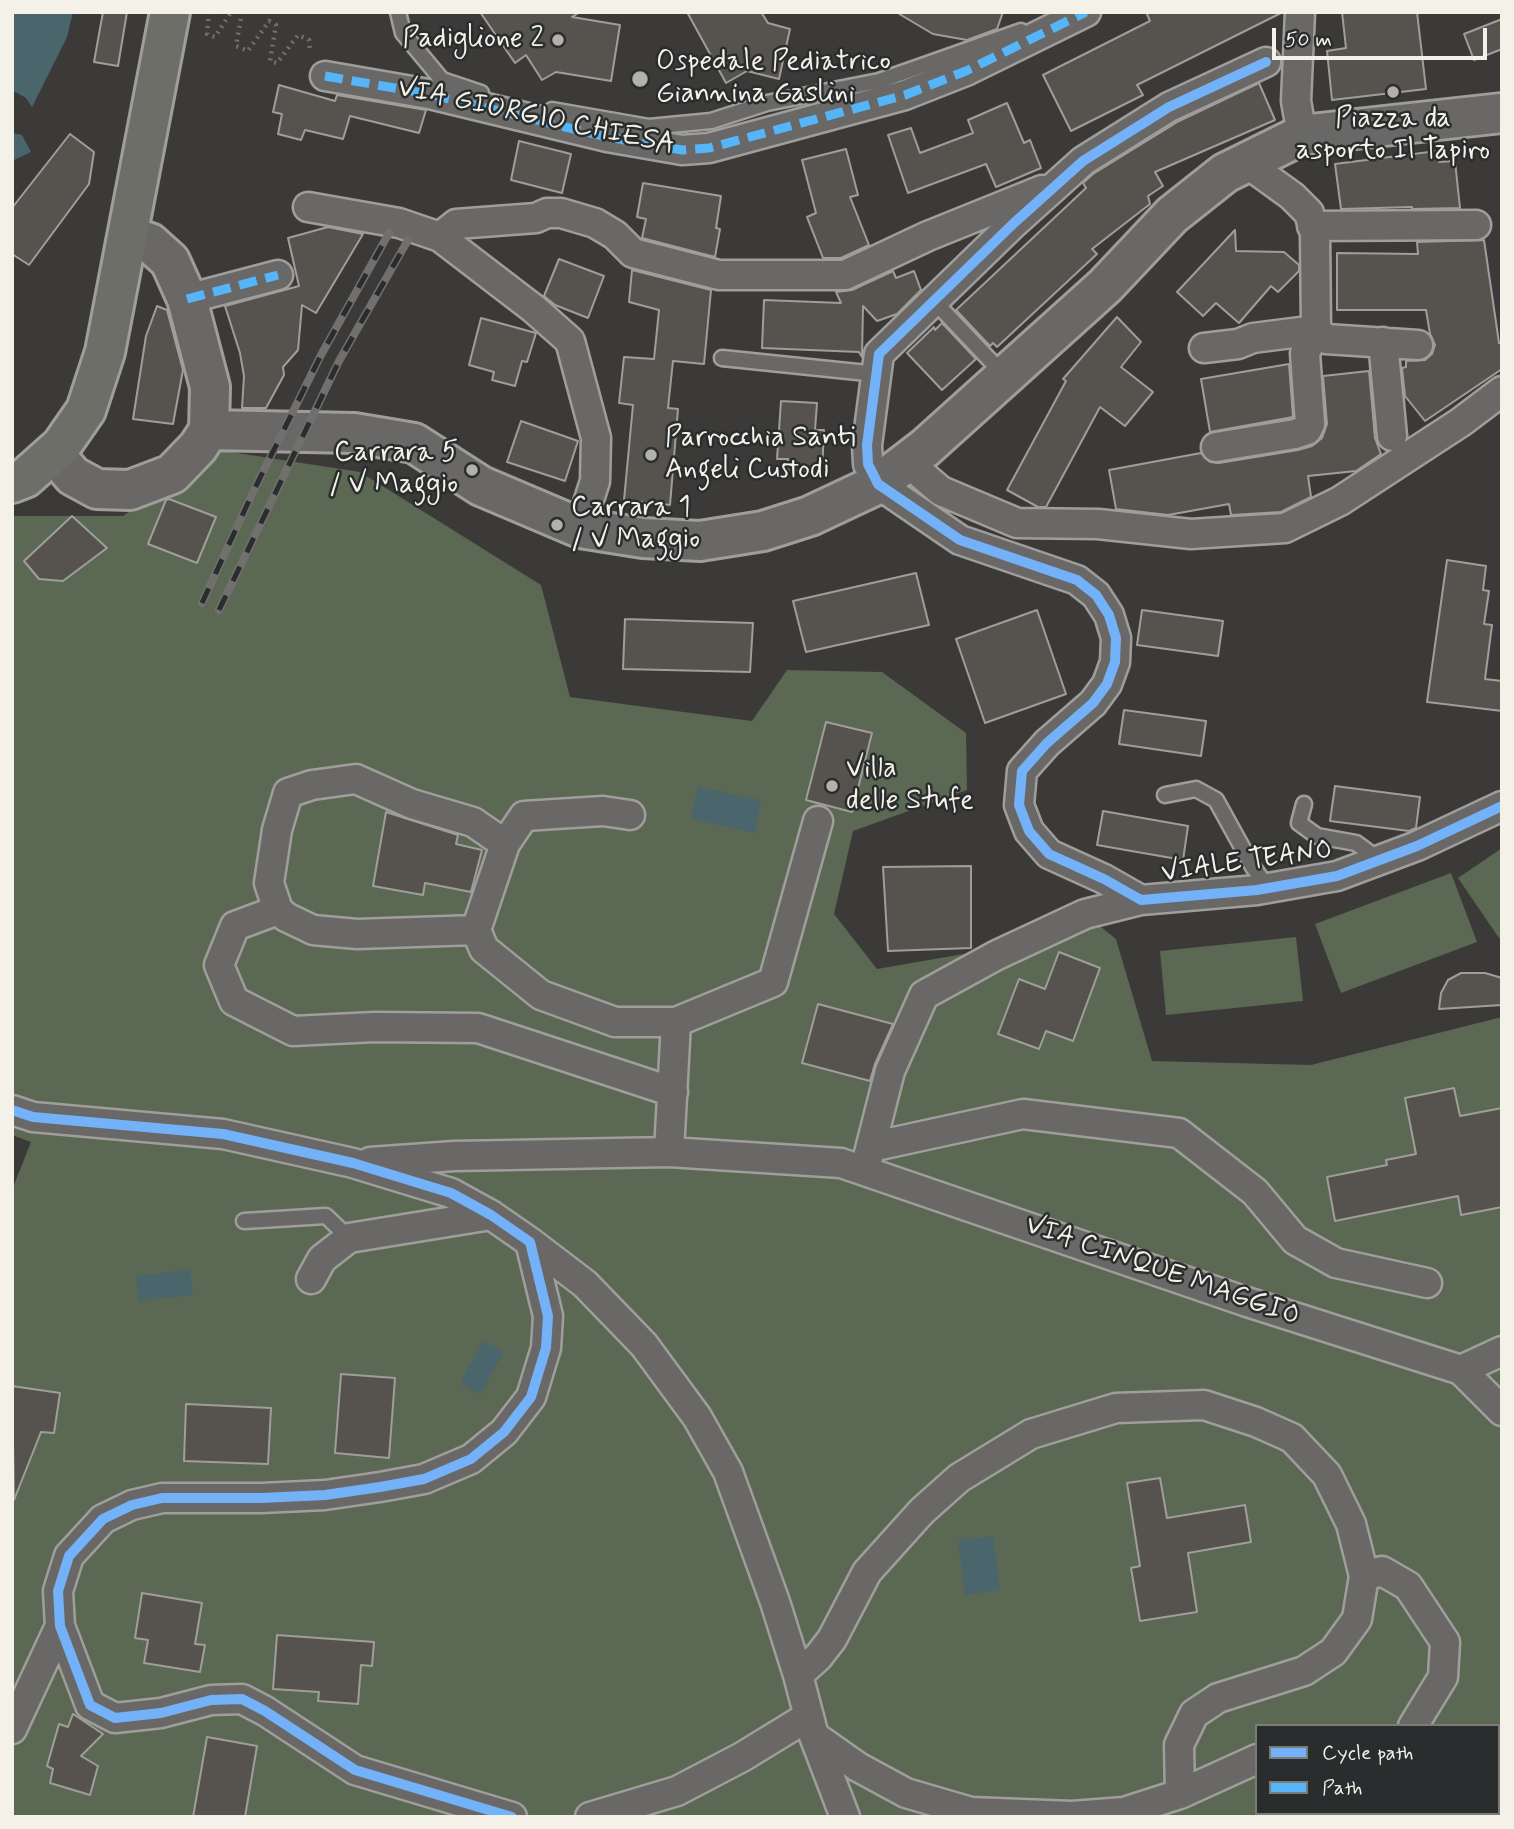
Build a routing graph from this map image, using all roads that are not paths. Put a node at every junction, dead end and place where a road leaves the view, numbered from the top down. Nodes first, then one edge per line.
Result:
1 (170, 12) edge
2 (398, 12) edge
3 (1059, 12) edge
4 (1086, 12) edge
5 (1300, 12) edge
6 (1266, 62) dead end
7 (326, 76) road end
8 (1502, 113) edge
9 (1302, 135) junction
10 (1245, 162) junction
11 (1058, 184) junction
12 (309, 207) dead end
13 (1476, 225) dead end
14 (1312, 226) junction
15 (128, 236) junction
16 (440, 237) junction
17 (278, 275) dead end
18 (187, 299) junction
19 (934, 301) junction
20 (1316, 330) junction
21 (1383, 342) junction
22 (1418, 345) dead end
23 (1204, 348) dead end
24 (722, 358) dead end
25 (877, 373) junction
26 (1005, 377) junction
27 (1502, 391) edge
28 (209, 430) junction
29 (1392, 436) dead end
30 (1216, 447) dead end
31 (61, 454) junction
32 (892, 473) junction
33 (12, 483) edge
34 (12, 490) edge
35 (580, 528) junction
36 (1166, 795) dead end
37 (1304, 804) dead end
38 (1502, 806) edge
39 (629, 815) dead end
40 (818, 821) dead end
41 (505, 844) junction
42 (1379, 860) junction
43 (1268, 888) junction
44 (1141, 900) junction
45 (278, 910) junction
46 (476, 930) junction
47 (676, 1022) junction
48 (673, 1092) junction
49 (12, 1110) edge
50 (669, 1152) junction
51 (868, 1159) junction
52 (353, 1163) junction
53 (491, 1214) junction
54 (244, 1222) dead end
55 (349, 1238) junction
56 (530, 1242) junction
57 (311, 1279) dead end
58 (1427, 1283) dead end
59 (1502, 1350) edge
60 (1461, 1370) junction
61 (1502, 1411) edge
62 (1364, 1576) junction
63 (60, 1626) junction
64 (798, 1675) junction
65 (1414, 1724) edge
66 (812, 1726) junction
67 (12, 1729) edge
68 (1255, 1760) edge
69 (1180, 1794) junction
70 (512, 1817) edge
71 (590, 1817) edge
72 (845, 1817) edge

1 - 15 main road
2 - 3 lane
4 - 7 street, VIA GIORGIO CHIESA
5 - 9 street
6 - 11 street
8 - 9 street
9 - 10 street
10 - 14 street
10 - 26 street
11 - 16 street
11 - 19 street
12 - 16 street
13 - 14 street
14 - 20 street
15 - 18 street
15 - 31 main road
16 - 35 street
17 - 18 street
18 - 28 street
19 - 25 street
19 - 26 lane
20 - 21 street
20 - 23 street
20 - 30 street
21 - 22 street
21 - 29 street
24 - 25 lane
25 - 32 street
26 - 32 street
27 - 32 street
28 - 31 street
28 - 35 street
31 - 33 main road
31 - 34 main road
32 - 35 street
32 - 44 street, VIALE TEANO
36 - 43 lane, VIALE TEANO
37 - 42 lane, VIALE TEANO
38 - 42 street, VIALE TEANO
39 - 41 street
40 - 47 street
41 - 45 street
41 - 46 street
42 - 43 street, VIALE TEANO
43 - 44 street, VIALE TEANO
44 - 51 street
45 - 46 street
45 - 48 street
46 - 47 street
47 - 48 street
48 - 50 street
49 - 52 street, VIA CINQUE MAGGIO
50 - 51 street, VIA CINQUE MAGGIO
50 - 52 street, VIA CINQUE MAGGIO
51 - 58 street, VIA CINQUE MAGGIO
51 - 60 street, VIA CINQUE MAGGIO
52 - 53 street, VIA CINQUE MAGGIO
53 - 55 street
53 - 56 street, VIA CINQUE MAGGIO
54 - 55 lane
55 - 57 street
56 - 63 street
56 - 64 street, VIA CINQUE MAGGIO
59 - 60 street
60 - 61 street, VIA CINQUE MAGGIO
62 - 64 street
62 - 65 street
62 - 69 street
63 - 67 street
63 - 70 street
64 - 66 street, VIA CINQUE MAGGIO
66 - 69 street
66 - 71 street
66 - 72 street, VIA CINQUE MAGGIO
68 - 69 street

